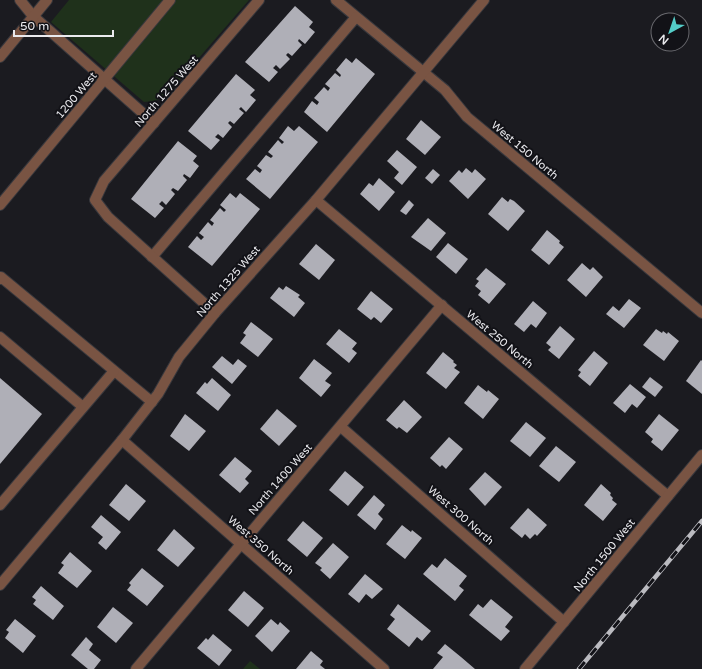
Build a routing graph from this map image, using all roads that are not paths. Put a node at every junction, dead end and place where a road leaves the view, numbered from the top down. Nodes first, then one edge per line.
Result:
1 (20, 0) edge
2 (48, 0) edge
3 (170, 0) edge
4 (259, 0) edge
5 (336, 0) edge
6 (484, 0) edge
7 (33, 16) junction
8 (356, 16) junction
9 (0, 57) edge
10 (423, 72) junction
11 (105, 79) junction
12 (154, 123) junction
13 (316, 200) junction
14 (0, 205) edge
15 (152, 257) junction
16 (0, 279) edge
17 (442, 305) junction
18 (215, 313) junction
19 (702, 313) edge
20 (0, 337) edge
21 (114, 371) junction
22 (152, 402) junction
23 (83, 407) junction
24 (341, 427) junction
25 (122, 440) junction
26 (702, 455) edge
27 (668, 496) junction
28 (0, 504) edge
29 (241, 543) junction
30 (0, 585) edge
31 (564, 622) junction
32 (136, 669) edge
33 (384, 669) edge
34 (525, 669) edge

1 - 7 street
2 - 7 street
3 - 11 street, 1200 West
4 - 12 street, North 1275 West
5 - 8 street, West 150 North
6 - 10 street, North 1325 West
7 - 9 street
7 - 11 street
8 - 10 street, West 150 North
8 - 15 street
10 - 13 street, North 1325 West
10 - 19 street, West 150 North
11 - 12 street
11 - 14 street, 1200 West
12 - 15 street, North 1275 West
13 - 17 street, West 250 North
13 - 18 street, North 1325 West
15 - 18 street
16 - 21 street
17 - 24 street, North 1400 West
17 - 27 street, West 250 North
18 - 22 street, North 1325 West
20 - 23 street
21 - 22 street
21 - 23 street
22 - 25 street, North 1325 West
23 - 28 street
24 - 29 street, North 1400 West
24 - 31 street, West 300 North
25 - 29 street, West 350 North
25 - 30 street, North 1325 West
26 - 27 street, North 1500 West
27 - 31 street, North 1500 West
29 - 32 street, North 1400 West
29 - 33 street, West 350 North
31 - 34 street, North 1500 West

